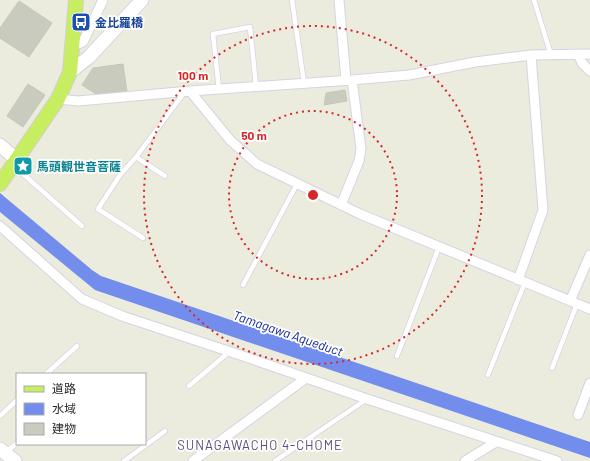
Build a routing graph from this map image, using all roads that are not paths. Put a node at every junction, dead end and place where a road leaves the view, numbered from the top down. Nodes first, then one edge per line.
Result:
1 (76, 0) edge
2 (103, 0) edge
3 (142, 0) edge
4 (292, 0) edge
5 (339, 0) edge
6 (534, 0) edge
7 (72, 47) junction
8 (578, 54) junction
9 (590, 54) edge
10 (530, 55) junction
11 (551, 55) junction
12 (590, 71) edge
13 (70, 72) junction
14 (349, 80) junction
15 (304, 83) junction
16 (256, 86) junction
17 (218, 89) junction
18 (188, 91) junction
19 (58, 99) junction
20 (0, 145) edge
21 (136, 157) junction
22 (13, 166) junction
23 (165, 176) dead end
24 (0, 184) edge
25 (297, 184) junction
26 (341, 205) junction
27 (0, 226) edge
28 (82, 226) dead end
29 (143, 238) dead end
30 (439, 247) junction
31 (590, 255) edge
32 (522, 281) junction
33 (242, 285) dead end
34 (574, 302) junction
35 (590, 309) edge
36 (77, 346) dead end
37 (229, 352) junction
38 (397, 356) dead end
39 (552, 368) dead end
40 (47, 373) edge
41 (488, 375) dead end
42 (306, 378) junction
43 (590, 383) edge
44 (189, 386) dead end
45 (367, 400) junction
46 (16, 401) edge
47 (578, 415) dead end
48 (0, 416) edge
49 (165, 431) dead end
50 (496, 442) junction
51 (16, 444) edge
52 (146, 445) edge
53 (146, 445) edge
54 (7, 454) edge
55 (197, 460) edge
56 (124, 461) edge
57 (275, 461) edge
58 (464, 461) edge
59 (557, 461) edge

1 - 7 main road
2 - 7 street
3 - 13 street
4 - 15 lane
5 - 14 street
6 - 11 lane
7 - 13 main road
8 - 9 street
8 - 11 street
8 - 12 street
10 - 11 street
10 - 14 street
10 - 32 street
13 - 19 main road
14 - 15 street
14 - 26 street
15 - 16 street
16 - 17 street
16 - 17 lane
17 - 18 street
18 - 19 street
18 - 21 lane
18 - 25 street
19 - 22 main road
20 - 22 street
21 - 23 lane
21 - 29 lane
22 - 24 main road
22 - 28 lane
25 - 26 street
25 - 33 lane
26 - 30 street
27 - 37 street
30 - 32 street
30 - 38 lane
31 - 34 street
32 - 34 street
32 - 41 lane
34 - 35 street
34 - 39 lane
36 - 40 lane
37 - 42 street
37 - 44 lane
42 - 45 street
42 - 55 street
43 - 47 street
45 - 50 street
45 - 57 lane
46 - 48 lane
49 - 53 lane
50 - 58 street
50 - 59 street
51 - 54 lane
52 - 56 lane

